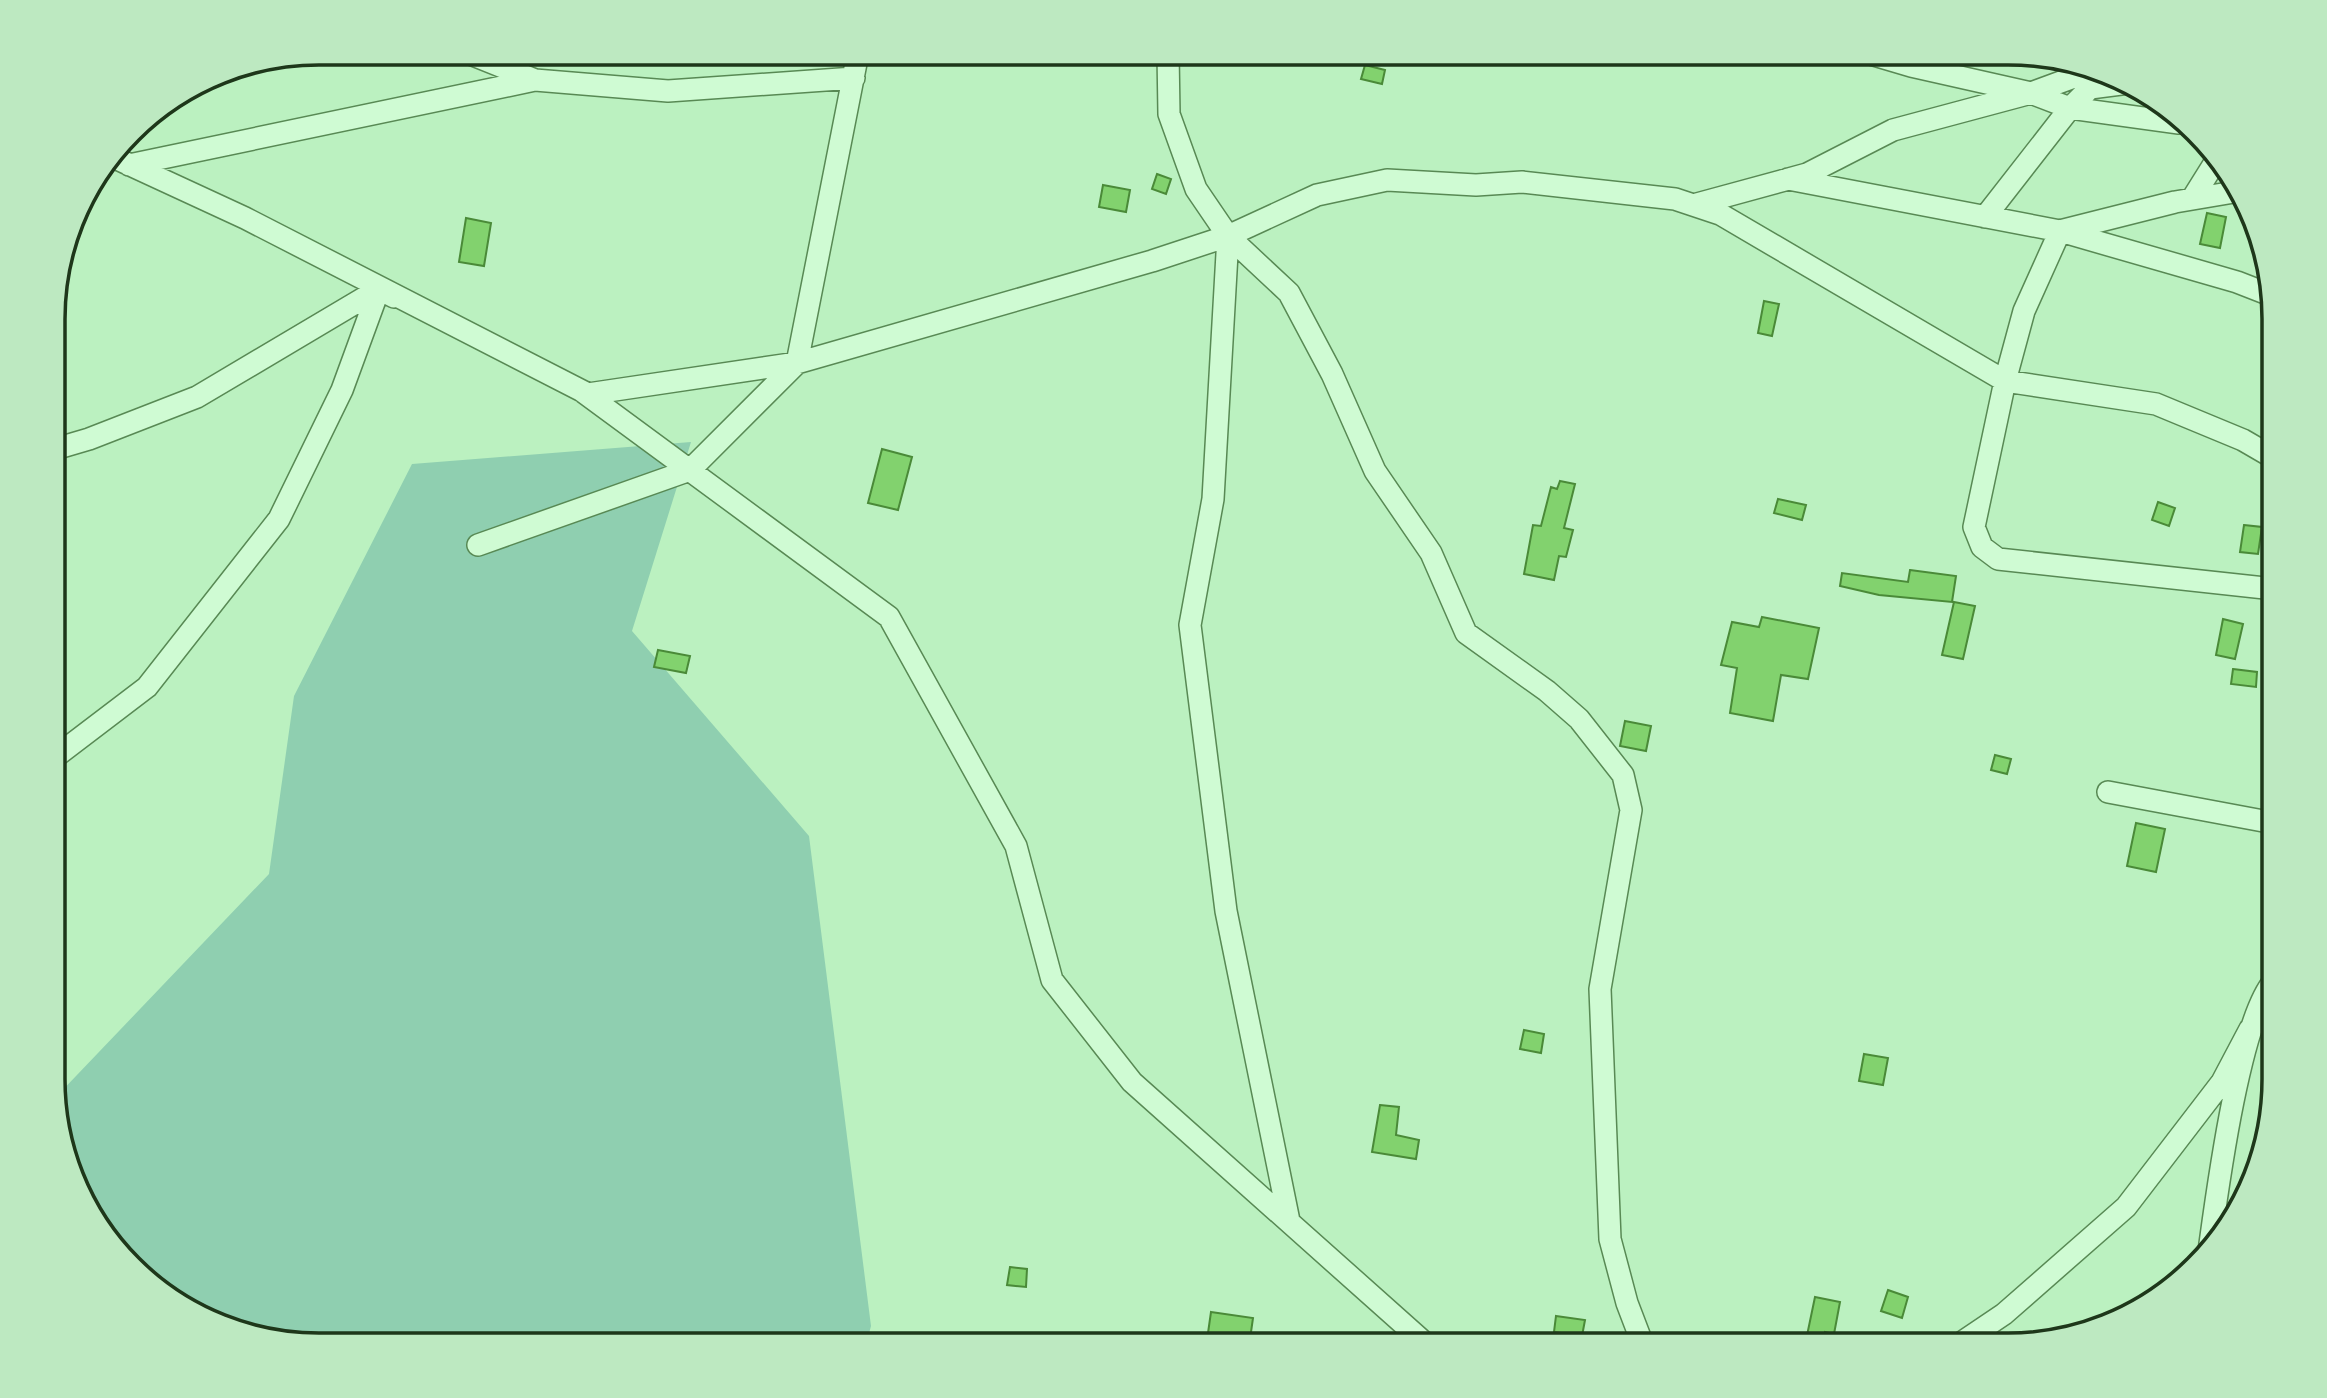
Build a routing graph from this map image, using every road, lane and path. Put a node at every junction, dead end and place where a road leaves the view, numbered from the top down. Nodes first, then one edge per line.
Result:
1 (499, 65) edge
2 (856, 65) edge
3 (1168, 65) edge
4 (1908, 65) edge
5 (854, 78) junction
6 (2093, 79) edge
7 (535, 80) junction
8 (2031, 93) junction
9 (2070, 108) junction
10 (2168, 122) edge
11 (121, 161) edge
12 (2212, 167) edge
13 (1788, 179) junction
14 (2229, 193) edge
15 (2192, 199) junction
16 (1697, 204) junction
17 (1985, 217) junction
18 (2060, 231) junction
19 (1228, 236) junction
20 (379, 289) junction
21 (2261, 291) edge
22 (797, 363) junction
23 (2005, 381) junction
24 (587, 394) junction
25 (65, 446) edge
26 (2262, 451) edge
27 (690, 470) junction
28 (478, 545) dead end
29 (2262, 588) edge
30 (65, 749) edge
31 (2108, 792) dead end
32 (2262, 821) edge
33 (2262, 995) edge
34 (2250, 1030) junction
35 (1289, 1221) junction
36 (2212, 1231) edge
37 (1414, 1333) edge
38 (1638, 1333) edge
39 (1976, 1333) edge

1 - 7 street
2 - 5 street
3 - 19 street
4 - 8 street
5 - 7 street
5 - 22 street
6 - 8 street
6 - 9 street
7 - 11 street
8 - 9 street
8 - 13 street
9 - 10 street
9 - 17 street
11 - 24 street
12 - 15 street
13 - 16 street
13 - 17 street
14 - 15 street
15 - 18 street
16 - 19 street
16 - 23 street
17 - 18 street
18 - 21 street
18 - 23 street
19 - 22 street
19 - 35 street
19 - 38 street
20 - 24 street
20 - 25 street
20 - 30 street
22 - 24 street
22 - 27 street
23 - 26 street
23 - 29 street
24 - 27 street
27 - 28 street
27 - 35 street
31 - 32 street
33 - 34 street
34 - 36 street
34 - 39 street
35 - 37 street

